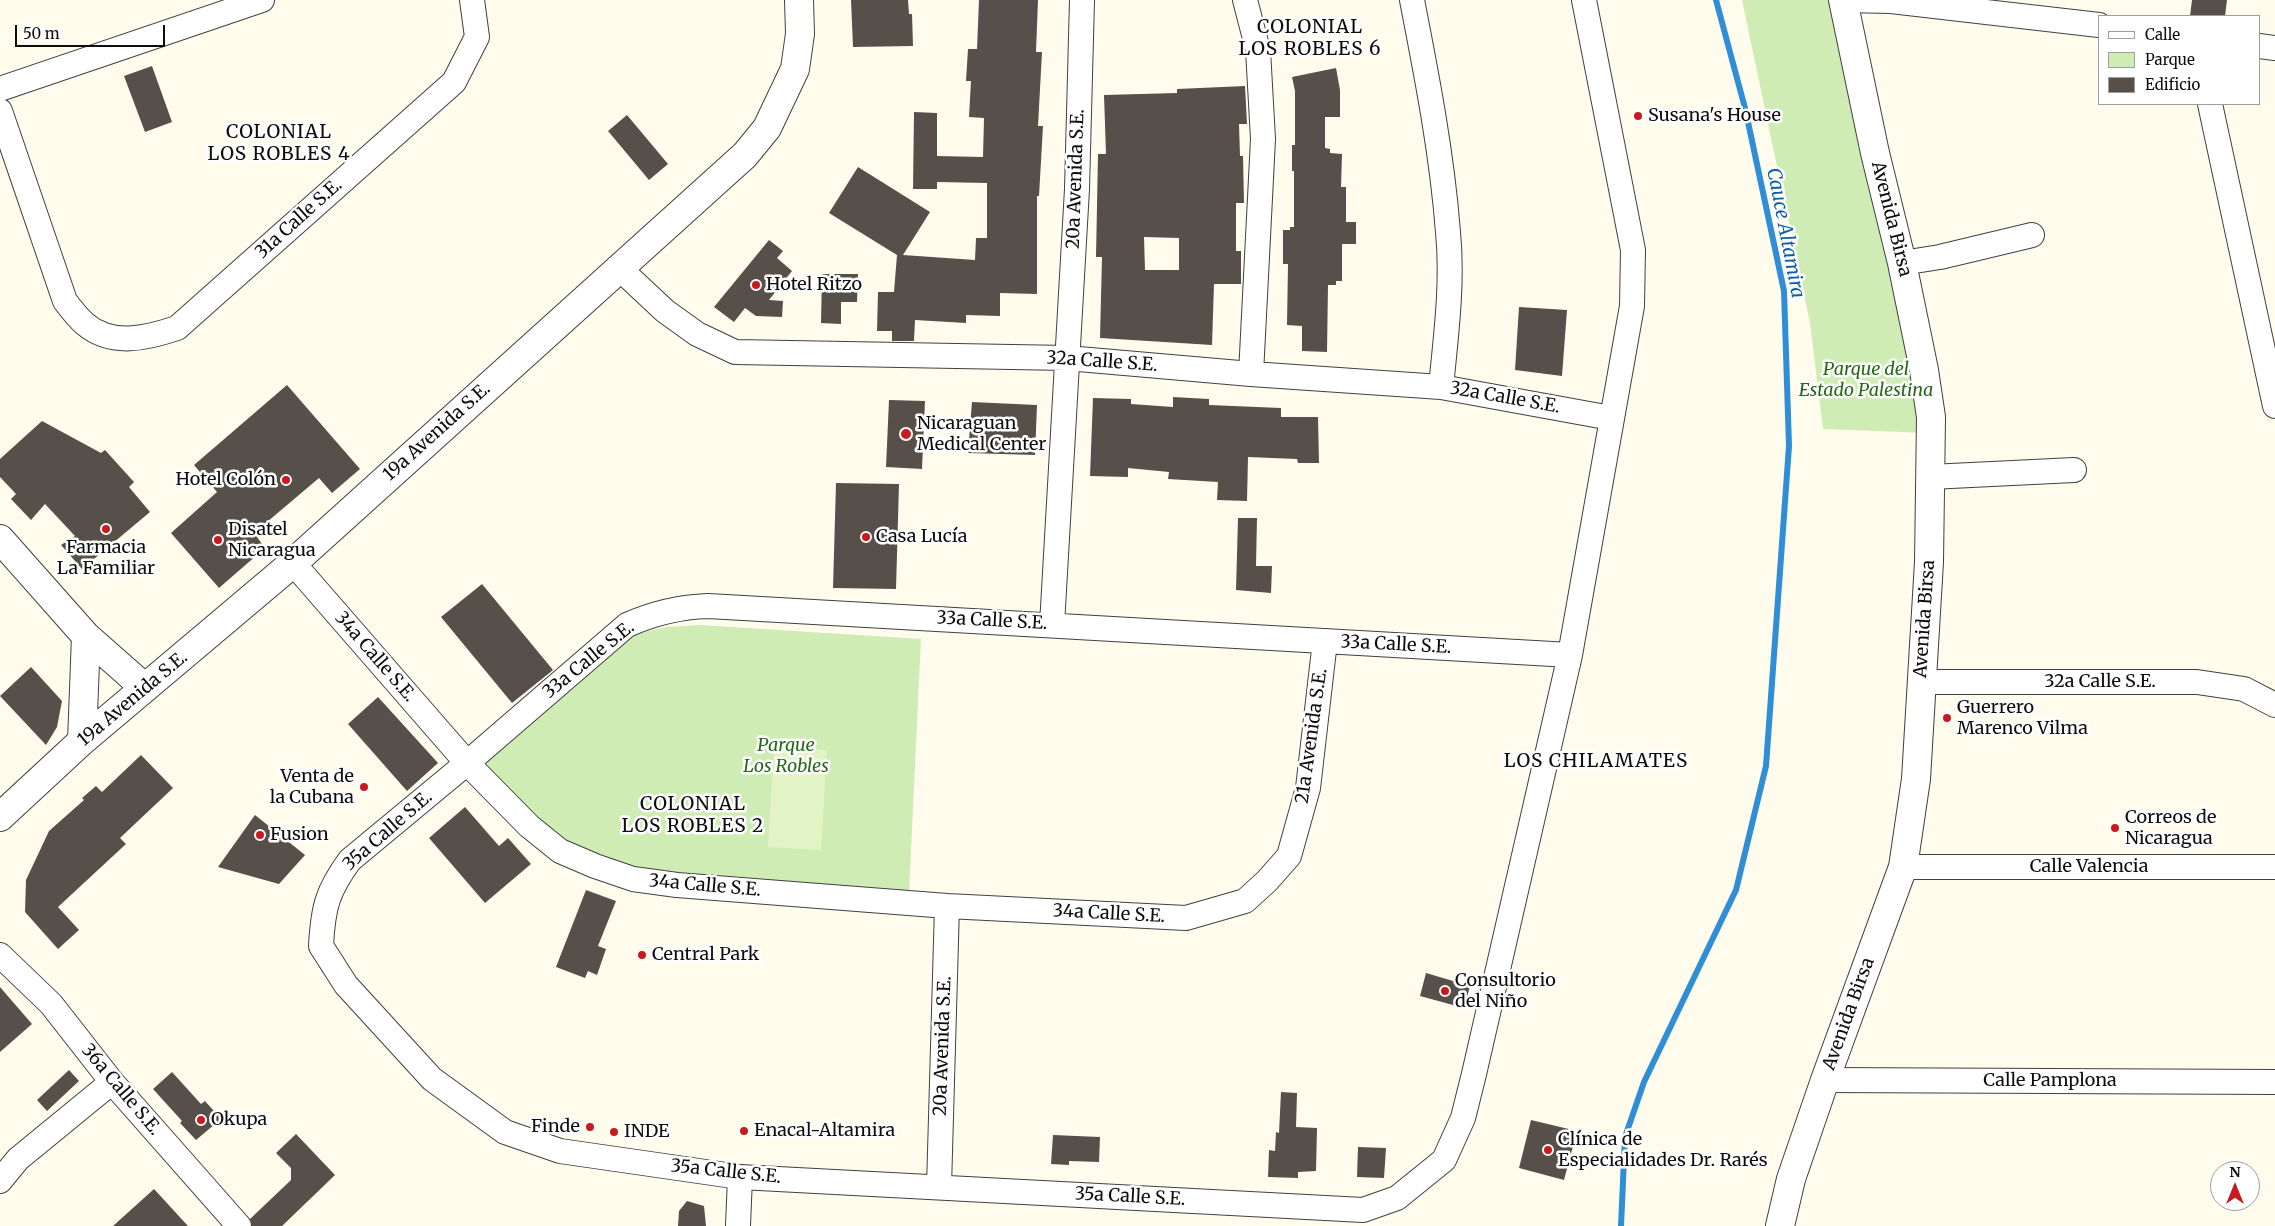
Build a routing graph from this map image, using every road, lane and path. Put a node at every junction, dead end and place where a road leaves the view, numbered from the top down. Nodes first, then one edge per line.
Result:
1 (262, 0) edge
2 (472, 0) edge
3 (799, 0) edge
4 (1082, 0) edge
5 (1246, 0) edge
6 (1412, 0) edge
7 (1584, 0) edge
8 (1843, 0) edge
9 (2098, 26) edge
10 (2260, 46) edge
11 (2275, 48) edge
12 (0, 89) edge
13 (2210, 105) edge
14 (0, 111) edge
15 (2032, 234) dead end
16 (1902, 263) junction
17 (618, 267) junction
18 (1067, 358) junction
19 (1251, 374) junction
20 (1441, 387) junction
21 (2275, 406) edge
22 (1612, 418) junction
23 (2074, 470) dead end
24 (1930, 477) junction
25 (0, 539) edge
26 (293, 564) junction
27 (1052, 625) junction
28 (86, 636) junction
29 (1325, 641) junction
30 (1570, 655) junction
31 (1920, 682) junction
32 (145, 688) junction
33 (2275, 705) edge
34 (82, 741) junction
35 (467, 763) junction
36 (0, 818) edge
37 (1903, 867) junction
38 (2275, 867) edge
39 (1245, 901) joint
40 (947, 906) junction
41 (0, 955) edge
42 (1825, 1080) junction
43 (112, 1082) junction
44 (2275, 1082) edge
45 (740, 1177) junction
46 (0, 1181) edge
47 (938, 1186) junction
48 (239, 1226) edge
49 (738, 1226) edge
50 (1780, 1226) edge

1 - 12 street
2 - 14 street, 31a Calle S.E.
3 - 17 street, 19a Avenida S.E.
4 - 18 street, 20a Avenida S.E.
5 - 19 street
6 - 20 street
7 - 22 street
8 - 9 street
8 - 16 street, Avenida Birsa
10 - 11 street
13 - 21 street
15 - 16 street
16 - 24 street, Avenida Birsa
17 - 18 street, 32a Calle S.E.
17 - 26 street, 19a Avenida S.E.
18 - 19 street, 32a Calle S.E.
18 - 27 street, 20a Avenida S.E.
19 - 20 street, 32a Calle S.E.
20 - 22 street, 32a Calle S.E.
22 - 30 street
23 - 24 street
24 - 31 street, Avenida Birsa
25 - 28 street
26 - 32 street, 19a Avenida S.E.
26 - 35 street, 34a Calle S.E.
27 - 29 street, 33a Calle S.E.
27 - 35 street, 33a Calle S.E.
28 - 32 street
28 - 34 street
29 - 30 street, 33a Calle S.E.
29 - 39 street, 21a Avenida S.E.
30 - 47 street, 35a Calle S.E.
31 - 33 street, 32a Calle S.E.
31 - 37 street, Avenida Birsa
32 - 34 street, 19a Avenida S.E.
34 - 36 street, 19a Avenida S.E.
35 - 40 street, 34a Calle S.E.
35 - 45 street, 35a Calle S.E.
37 - 38 street, Calle Valencia
37 - 42 street, Avenida Birsa
39 - 40 street, 34a Calle S.E.
40 - 47 street, 20a Avenida S.E.
41 - 43 street, 36a Calle S.E.
42 - 44 street, Calle Pamplona
42 - 50 street, Avenida Birsa
43 - 46 street
43 - 48 street, 36a Calle S.E.
45 - 47 street, 35a Calle S.E.
45 - 49 street

